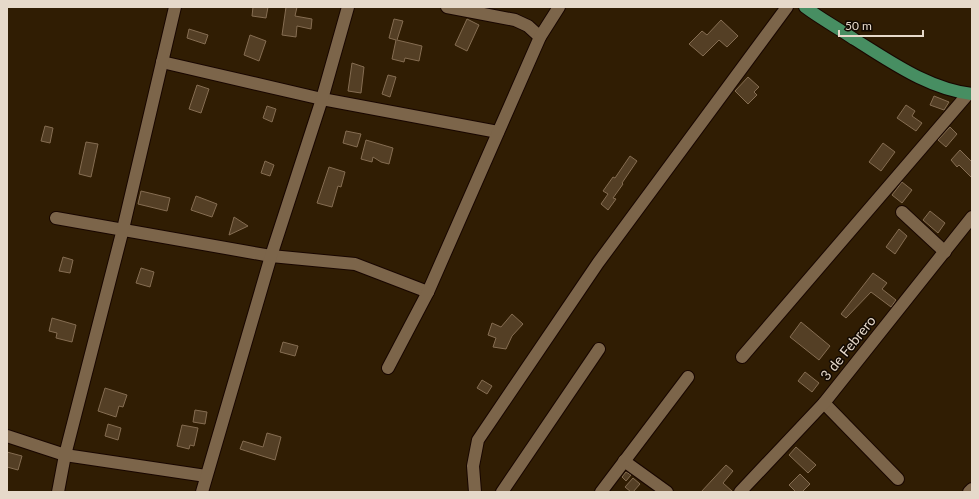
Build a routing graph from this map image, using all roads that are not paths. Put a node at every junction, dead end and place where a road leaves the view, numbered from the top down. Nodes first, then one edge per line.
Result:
1 (175, 7) edge
2 (348, 7) edge
3 (447, 7) edge
4 (559, 7) edge
5 (787, 7) edge
6 (806, 7) edge
7 (540, 37) junction
8 (162, 62) junction
9 (970, 94) edge
10 (322, 99) junction
11 (498, 132) junction
12 (902, 212) dead end
13 (972, 217) edge
14 (56, 218) dead end
15 (123, 229) junction
16 (945, 252) junction
17 (271, 256) junction
18 (428, 292) junction
19 (599, 349) dead end
20 (742, 357) dead end
21 (388, 368) dead end
22 (688, 377) dead end
23 (824, 403) junction
24 (7, 436) edge
25 (65, 455) junction
26 (624, 461) junction
27 (206, 476) junction
28 (898, 479) dead end
29 (972, 489) edge
30 (58, 492) edge
31 (202, 492) edge
32 (475, 492) edge
33 (502, 492) edge
34 (601, 492) edge
35 (667, 492) edge
36 (740, 492) edge
37 (969, 492) edge

1 - 8 street
2 - 10 street
3 - 7 street
4 - 7 street
5 - 32 street
6 - 9 main road
7 - 11 street
8 - 10 street
8 - 15 street
9 - 20 street
10 - 11 street
10 - 17 street
11 - 18 street
12 - 16 street
13 - 16 street, 3 de Febrero
14 - 15 street
15 - 17 street
15 - 25 street
16 - 23 street, 3 de Febrero
17 - 18 street
17 - 27 street
18 - 21 street
19 - 33 street
22 - 26 street
23 - 28 street
23 - 36 street, 3 de Febrero
24 - 25 street
25 - 27 street
25 - 30 street
26 - 34 street
26 - 35 street
27 - 31 street
29 - 37 street

